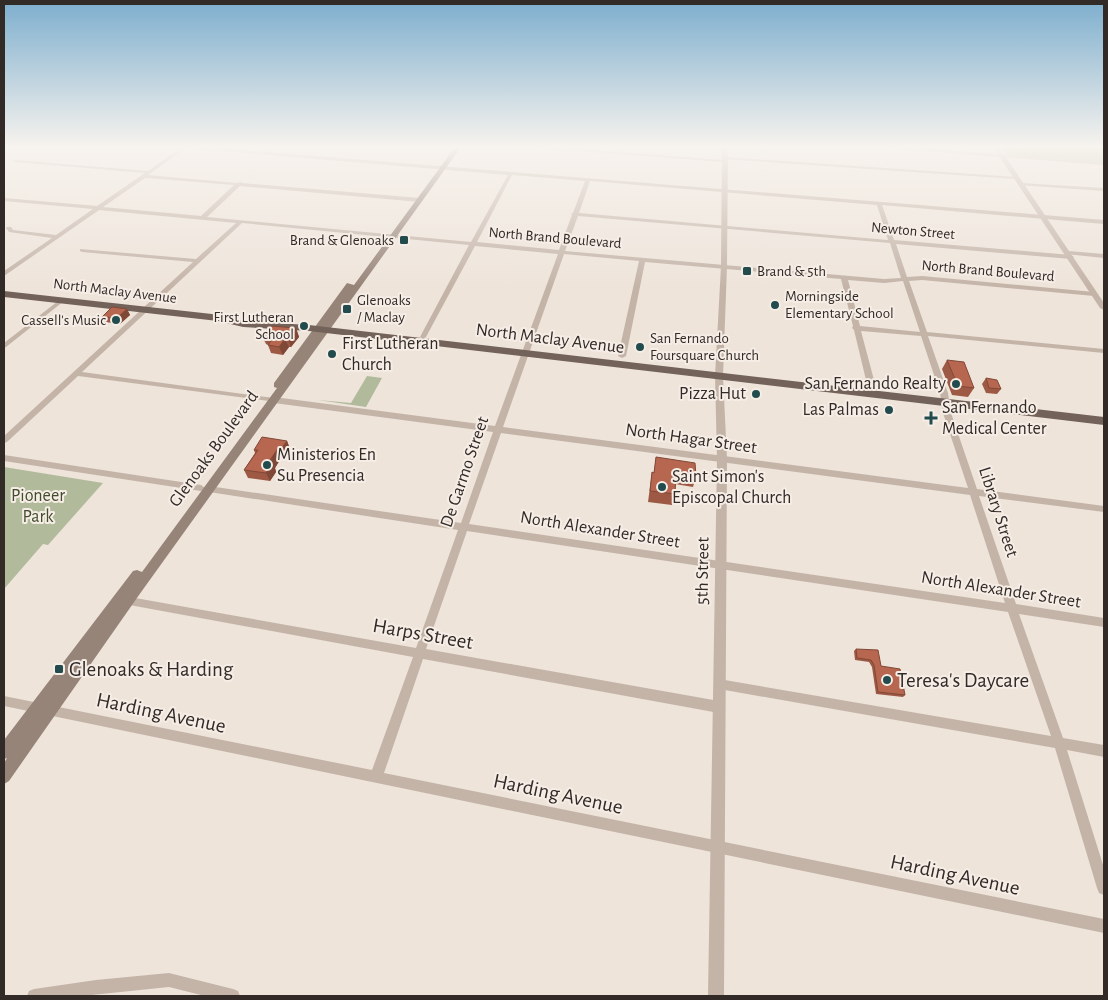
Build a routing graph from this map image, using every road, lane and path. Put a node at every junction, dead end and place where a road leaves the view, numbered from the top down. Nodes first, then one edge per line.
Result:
1 (118, 194) edge
2 (228, 194) edge
3 (358, 194) edge
4 (421, 194) edge
5 (500, 194) edge
6 (582, 194) edge
7 (724, 194) edge
8 (745, 194) edge
9 (1027, 194) edge
10 (4, 199) edge
11 (417, 199) junction
12 (878, 204) junction
13 (98, 208) junction
14 (574, 214) junction
15 (1043, 217) junction
16 (202, 218) junction
17 (240, 222) junction
18 (1104, 222) edge
19 (725, 227) junction
20 (9, 228) dead end
21 (390, 236) junction
22 (57, 237) junction
23 (891, 242) junction
24 (473, 244) junction
25 (82, 250) dead end
26 (560, 252) junction
27 (1070, 255) junction
28 (1104, 256) edge
29 (642, 260) junction
30 (197, 261) junction
31 (724, 266) junction
32 (4, 274) edge
33 (844, 277) junction
34 (905, 280) junction
35 (4, 294) edge
36 (1094, 294) junction
37 (1104, 294) edge
38 (62, 300) junction
39 (1104, 308) edge
40 (145, 310) junction
41 (855, 328) junction
42 (322, 330) junction
43 (924, 334) junction
44 (423, 337) dead end
45 (4, 346) edge
46 (1104, 351) edge
47 (524, 354) junction
48 (622, 356) dead end
49 (76, 373) junction
50 (719, 376) junction
51 (860, 393) junction
52 (270, 400) junction
53 (946, 403) junction
54 (1104, 421) edge
55 (497, 430) junction
56 (4, 440) edge
57 (4, 458) edge
58 (722, 459) junction
59 (205, 489) junction
60 (974, 492) junction
61 (1104, 510) edge
62 (463, 526) junction
63 (721, 565) junction
64 (124, 600) junction
65 (1012, 608) junction
66 (1104, 622) edge
67 (420, 653) junction
68 (720, 684) junction
69 (4, 701) edge
70 (719, 707) junction
71 (36, 708) junction
72 (52, 710) junction
73 (1059, 743) junction
74 (1104, 751) edge
75 (4, 752) edge
76 (4, 776) edge
77 (376, 777) junction
78 (718, 847) junction
79 (1104, 888) edge
80 (1104, 926) edge
81 (34, 996) edge
82 (233, 996) edge
83 (716, 996) edge

1 - 13 street
2 - 16 street
3 - 11 street
4 - 11 main road, Glenoaks Boulevard
5 - 24 street
6 - 14 street, De Garmo Street
7 - 19 street, 5th Street
8 - 12 street
9 - 15 street
10 - 13 street, North Brand Boulevard
11 - 21 main road, Glenoaks Boulevard
12 - 15 street
12 - 23 street, Library Street
13 - 16 street, North Brand Boulevard
13 - 22 street
14 - 19 street, Newton Street
14 - 26 street, De Garmo Street
15 - 18 street
15 - 27 street
16 - 17 street, North Brand Boulevard
17 - 21 street, North Brand Boulevard
17 - 30 street
19 - 23 street, Newton Street
19 - 31 street, 5th Street
20 - 22 street
21 - 24 street, North Brand Boulevard
21 - 42 main road, Glenoaks Boulevard
22 - 32 street
23 - 27 street, Newton Street
23 - 34 street, Library Street
24 - 26 street, North Brand Boulevard
24 - 44 street
25 - 30 street
26 - 29 street, North Brand Boulevard
26 - 47 street, De Garmo Street
27 - 28 street, Newton Street
27 - 36 street
29 - 31 street, North Brand Boulevard
29 - 48 street
30 - 40 street
31 - 33 street, North Brand Boulevard
31 - 50 street, 5th Street
33 - 34 street, North Brand Boulevard
33 - 41 street
34 - 36 street, North Brand Boulevard
34 - 43 street, Library Street
35 - 38 main road, North Maclay Avenue
36 - 37 street, North Brand Boulevard
36 - 39 street
38 - 40 main road, North Maclay Avenue
38 - 45 street
40 - 42 main road, North Maclay Avenue
40 - 49 street
41 - 43 street
41 - 51 street
42 - 47 main road, North Maclay Avenue
42 - 52 main road, Glenoaks Boulevard
43 - 46 street
43 - 53 street, Library Street
47 - 50 main road, North Maclay Avenue
47 - 55 street, De Garmo Street
49 - 52 street, North Hagar Street
49 - 56 street
50 - 51 main road, North Maclay Avenue
50 - 58 street, 5th Street
51 - 53 main road, North Maclay Avenue
52 - 55 street, North Hagar Street
52 - 59 main road, Glenoaks Boulevard
53 - 54 main road, North Maclay Avenue
53 - 60 street, Library Street
55 - 58 street, North Hagar Street
55 - 62 street, De Garmo Street
57 - 59 street, North Alexander Street
58 - 60 street, North Hagar Street
58 - 63 street, 5th Street
59 - 62 street, North Alexander Street
59 - 64 main road, Glenoaks Boulevard
60 - 61 street, North Hagar Street
60 - 65 street, Library Street
62 - 63 street, North Alexander Street
62 - 67 street, De Garmo Street
63 - 65 street, North Alexander Street
63 - 68 street, 5th Street
64 - 67 street, Harps Street
64 - 71 main road, Glenoaks Boulevard
64 - 72 main road, Glenoaks Boulevard
65 - 66 street, North Alexander Street
65 - 73 street, Library Street
67 - 70 street, Harps Street
67 - 77 street, De Garmo Street
68 - 70 street, 5th Street
68 - 73 street
69 - 71 street, Harding Avenue
70 - 78 street, 5th Street
71 - 72 street, Harding Avenue
71 - 75 main road, Glenoaks Boulevard
72 - 76 main road, Glenoaks Boulevard
72 - 77 street, Harding Avenue
73 - 74 street
73 - 79 street, Library Street
77 - 78 street, Harding Avenue
78 - 80 street, Harding Avenue
78 - 83 street, 5th Street
81 - 82 street

